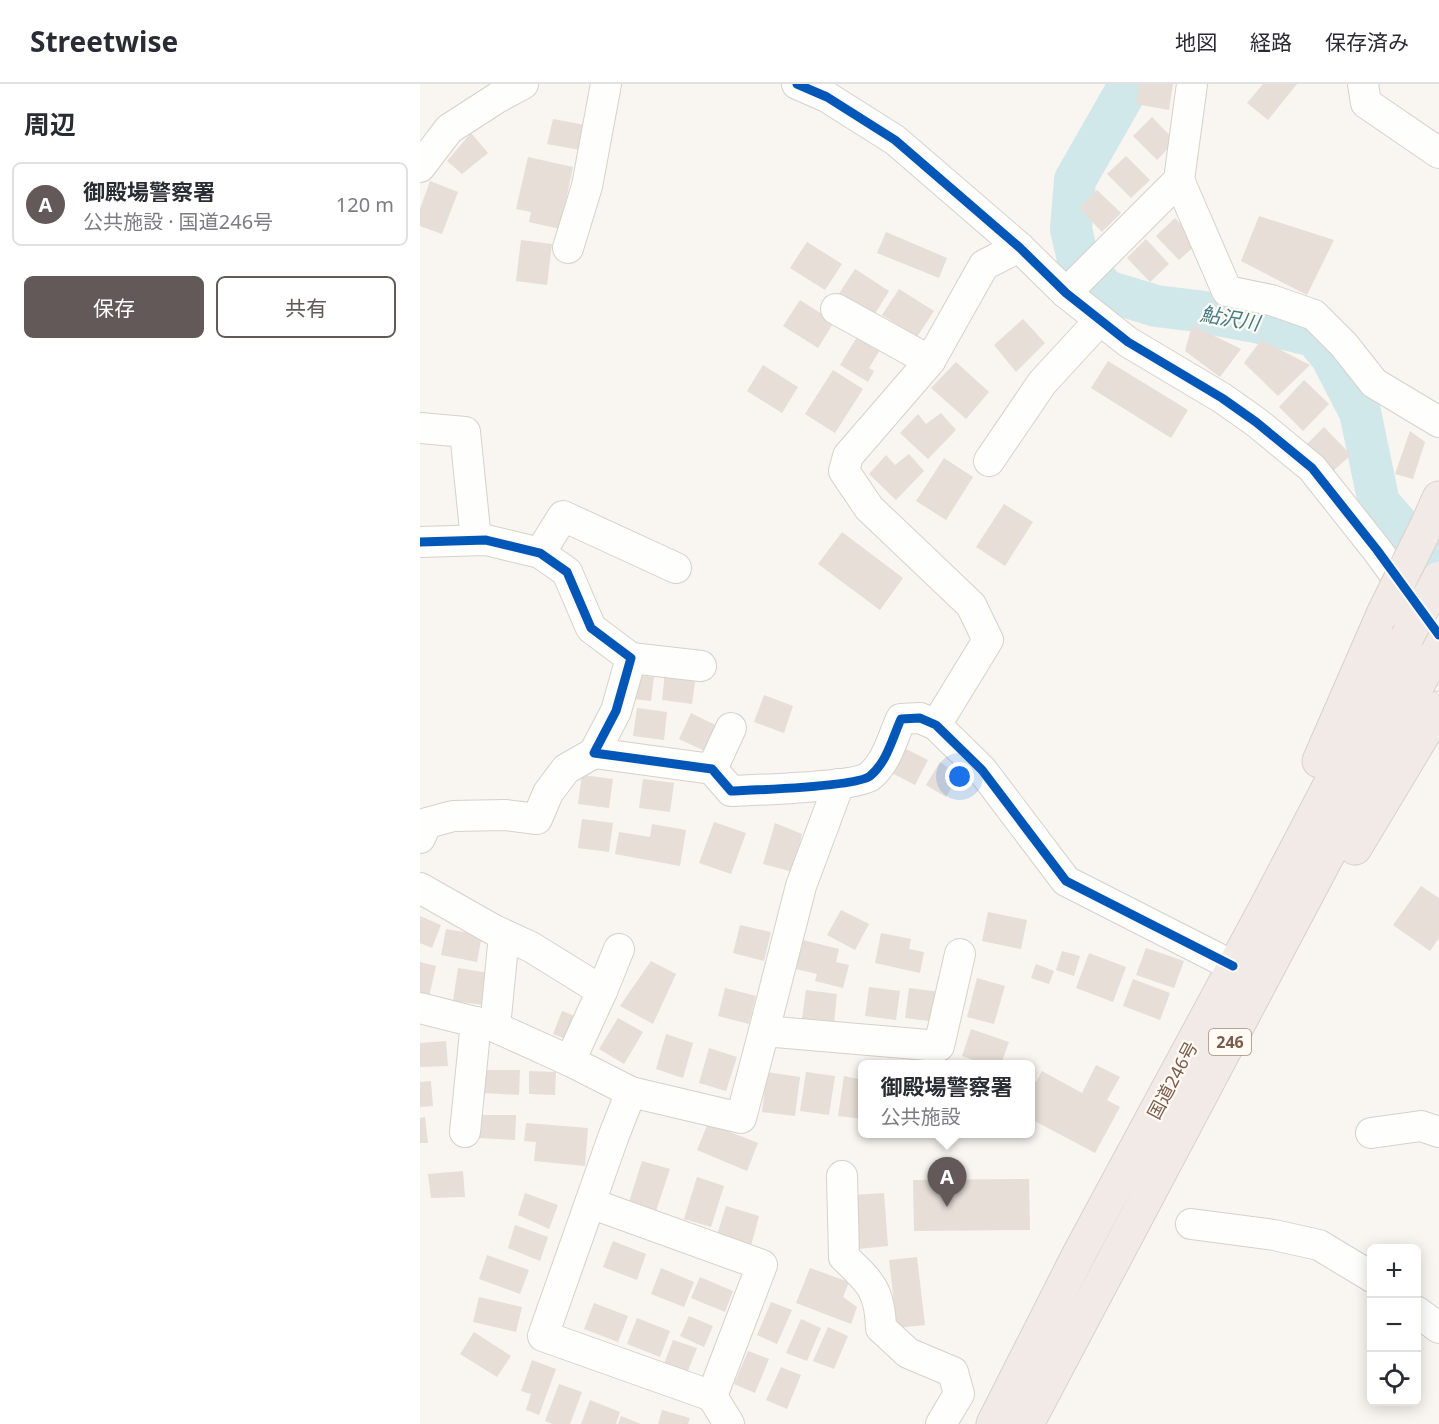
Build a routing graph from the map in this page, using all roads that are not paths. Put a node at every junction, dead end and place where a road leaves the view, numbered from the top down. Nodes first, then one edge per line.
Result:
1 (523, 84) edge
2 (606, 84) edge
3 (797, 84) edge
4 (1192, 84) edge
5 (1363, 84) edge
6 (484, 93) edge
7 (1439, 153) edge
8 (420, 167) edge
9 (1179, 180) junction
10 (1019, 247) junction
11 (568, 248) dead end
12 (1070, 289) junction
13 (836, 309) dead end
14 (1100, 320) junction
15 (930, 361) junction
16 (1439, 422) edge
17 (420, 428) edge
18 (989, 461) dead end
19 (1433, 511) edge
20 (476, 540) junction
21 (420, 542) edge
22 (540, 553) junction
23 (676, 568) dead end
24 (1439, 578) edge
25 (1436, 647) edge
26 (631, 658) junction
27 (700, 666) dead end
28 (1439, 708) edge
29 (936, 725) junction
30 (731, 728) dead end
31 (594, 753) junction
32 (712, 769) junction
33 (839, 784) junction
34 (424, 824) edge
35 (420, 888) edge
36 (1266, 907) junction
37 (1294, 923) junction
38 (504, 936) junction
39 (619, 949) dead end
40 (960, 954) dead end
41 (1233, 966) junction
42 (602, 991) junction
43 (420, 1008) edge
44 (486, 1024) junction
45 (764, 1031) junction
46 (570, 1061) junction
47 (631, 1092) junction
48 (465, 1132) dead end
49 (1439, 1132) edge
50 (1371, 1133) dead end
51 (842, 1176) dead end
52 (590, 1203) junction
53 (1191, 1224) dead end
54 (1367, 1275) edge
55 (1421, 1315) edge
56 (1439, 1328) edge
57 (712, 1396) junction
58 (729, 1424) edge
59 (941, 1424) edge
60 (993, 1424) edge
61 (1027, 1424) edge

1 - 6 street
2 - 11 street
3 - 10 street
4 - 9 street
5 - 7 street
6 - 8 street
9 - 12 street
9 - 16 street
10 - 12 street
10 - 15 street
12 - 14 street
13 - 15 street
14 - 18 street
14 - 25 street
15 - 29 street
17 - 20 street
19 - 36 highway, 246, bridge
20 - 21 street
20 - 22 street
22 - 23 street
22 - 26 street
24 - 36 highway, 国道246号 / 246, bridge
25 - 37 highway, 国道246号 / 246
26 - 27 street
26 - 31 street
28 - 37 highway, 246
29 - 33 street
29 - 41 street
30 - 32 street
31 - 32 street
31 - 34 street
32 - 33 street
33 - 45 street
35 - 38 street
36 - 41 highway, 国道246号 / 246
37 - 61 highway, 国道246号 / 246
38 - 42 street
38 - 44 street
39 - 42 street
40 - 45 street
41 - 60 highway, 国道246号 / 246
42 - 46 street
43 - 44 street
44 - 46 street
44 - 48 street
45 - 47 street
46 - 47 street
47 - 52 street
49 - 50 street
51 - 59 street
52 - 57 street
52 - 57 street
53 - 54 street
55 - 56 street
57 - 58 street

